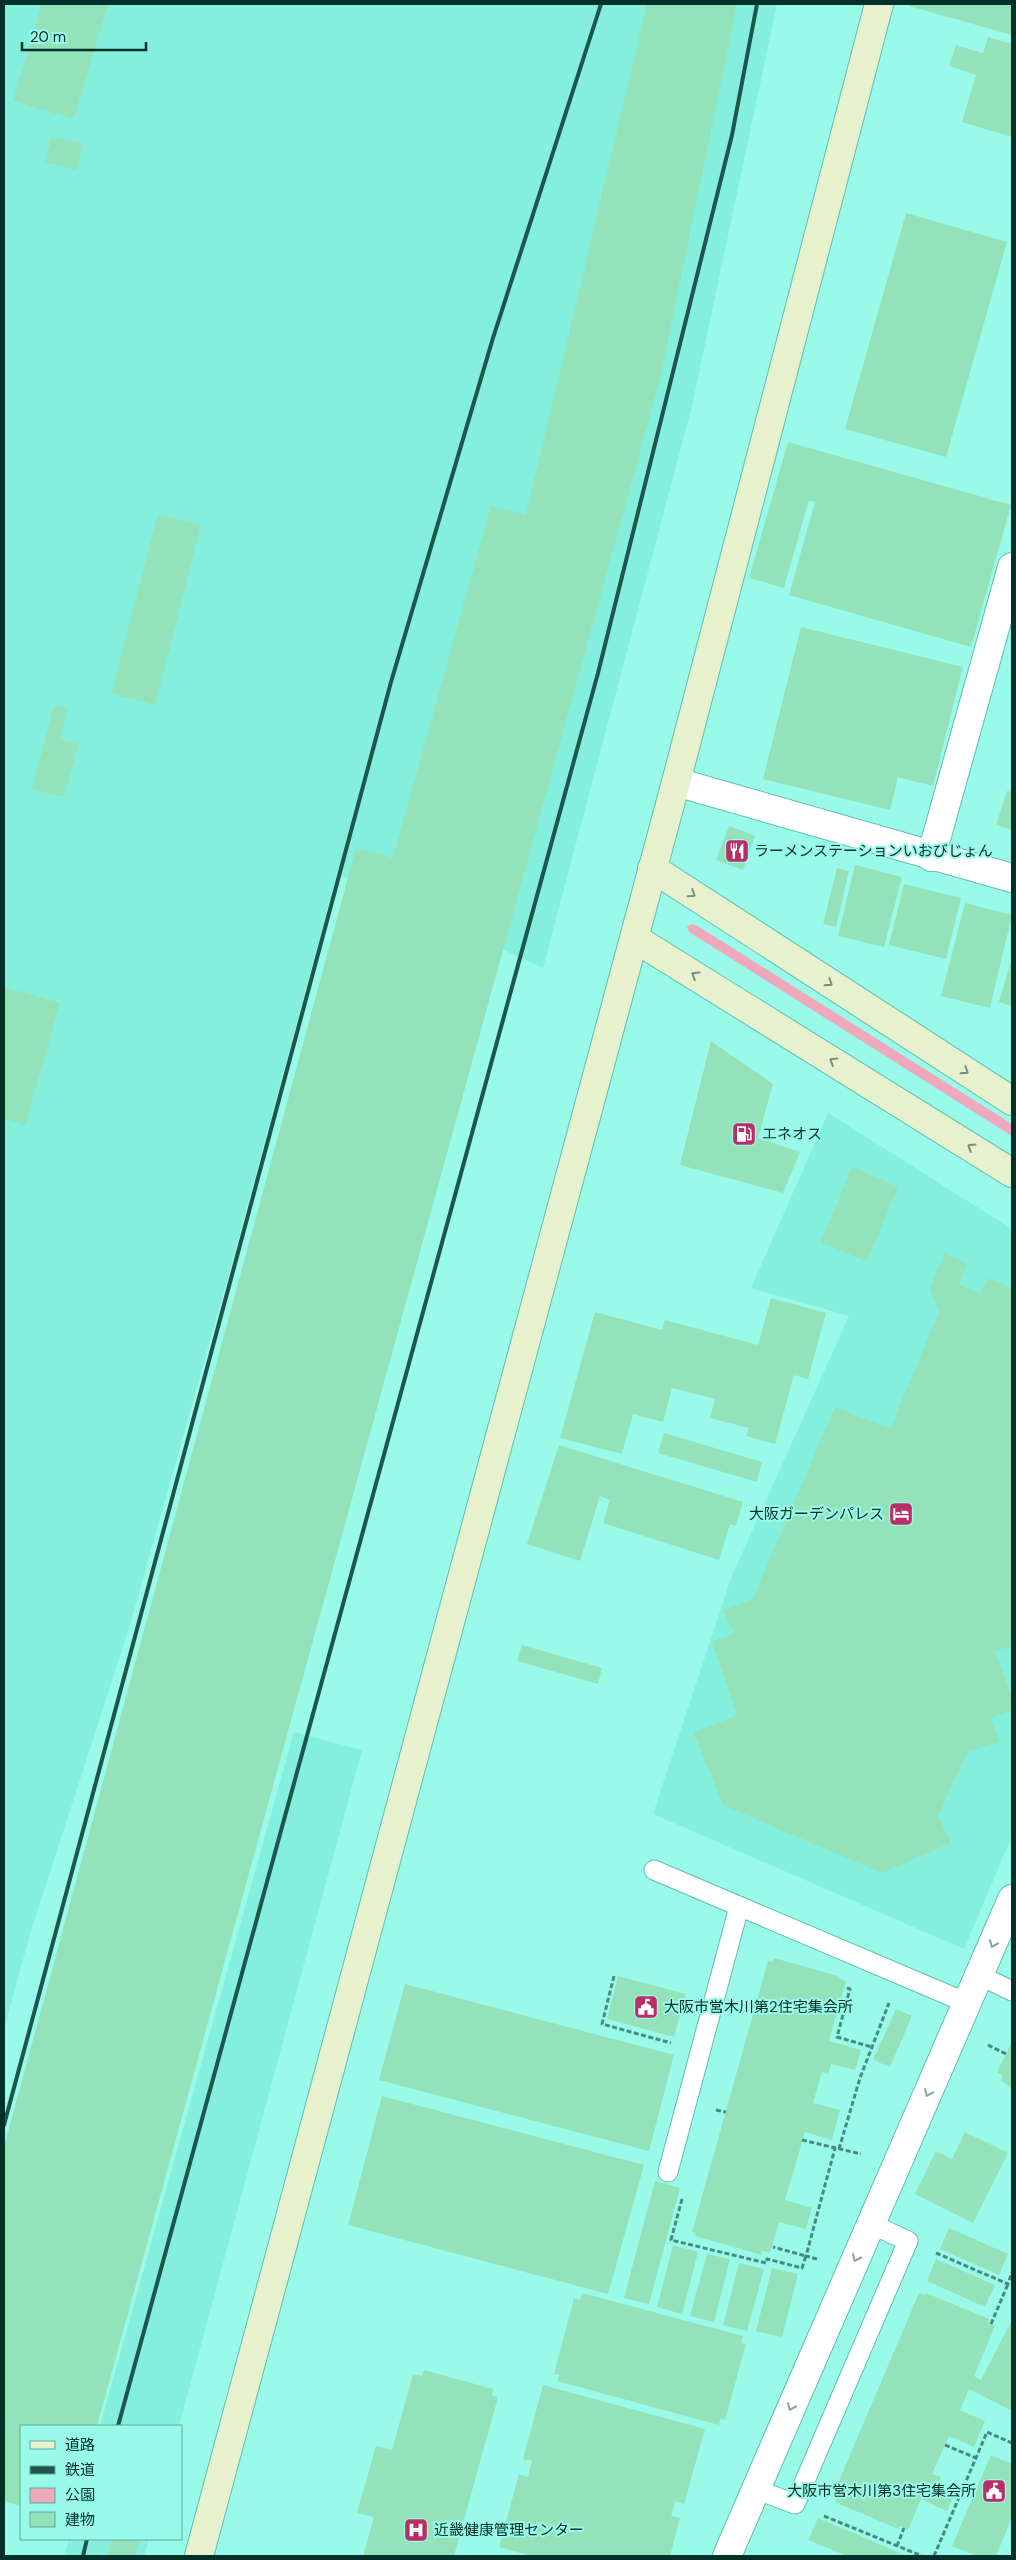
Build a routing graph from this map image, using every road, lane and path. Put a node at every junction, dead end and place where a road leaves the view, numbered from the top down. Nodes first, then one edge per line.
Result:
1 (879, 4) edge
2 (1012, 567) edge
3 (676, 782) junction
4 (931, 857) junction
5 (652, 868) junction
6 (1012, 878) edge
7 (634, 938) junction
8 (1012, 1101) edge
9 (1012, 1172) edge
10 (654, 1870) dead end
11 (1012, 1899) edge
12 (739, 1907) junction
13 (900, 1975) junction
14 (979, 1975) junction
15 (614, 1976) dead end
16 (845, 1987) dead end
17 (1012, 1991) edge
18 (967, 2003) junction
19 (872, 2047) junction
20 (701, 2050) junction
21 (802, 2140) dead end
22 (834, 2148) junction
23 (840, 2149) junction
24 (863, 2155) dead end
25 (668, 2172) joint
26 (871, 2224) junction
27 (908, 2241) junction
28 (773, 2247) dead end
29 (806, 2256) junction
30 (825, 2261) dead end
31 (1012, 2272) edge
32 (1008, 2284) junction
33 (992, 2324) dead end
34 (1012, 2443) edge
35 (944, 2445) dead end
36 (976, 2458) junction
37 (756, 2489) junction
38 (795, 2504) junction
39 (904, 2528) dead end
40 (897, 2546) junction
41 (199, 2556) edge
42 (727, 2556) edge
43 (922, 2556) edge
44 (934, 2556) edge

1 - 3 street
2 - 4 street
3 - 4 street
3 - 5 street
4 - 6 street
5 - 7 street
5 -> 8 street
9 -> 7 street
7 - 41 street
10 - 12 lane
11 -> 14 street
12 - 13 lane
12 - 20 lane
13 - 18 lane
13 - 19 path
14 - 17 lane
14 - 18 street
15 - 20 path
16 - 19 path
18 -> 26 street
19 - 23 path
20 - 25 lane
21 - 22 path
22 - 23 path
22 - 29 path
23 - 24 path
25 - 29 path
26 - 27 lane
26 -> 37 street
27 - 32 path
27 - 38 lane
28 - 29 path
29 - 30 path
31 - 32 path
32 - 33 path
34 - 36 path
35 - 36 path
36 - 44 path
37 - 38 lane
37 - 42 street
38 - 40 path
39 - 40 path
40 - 43 path

